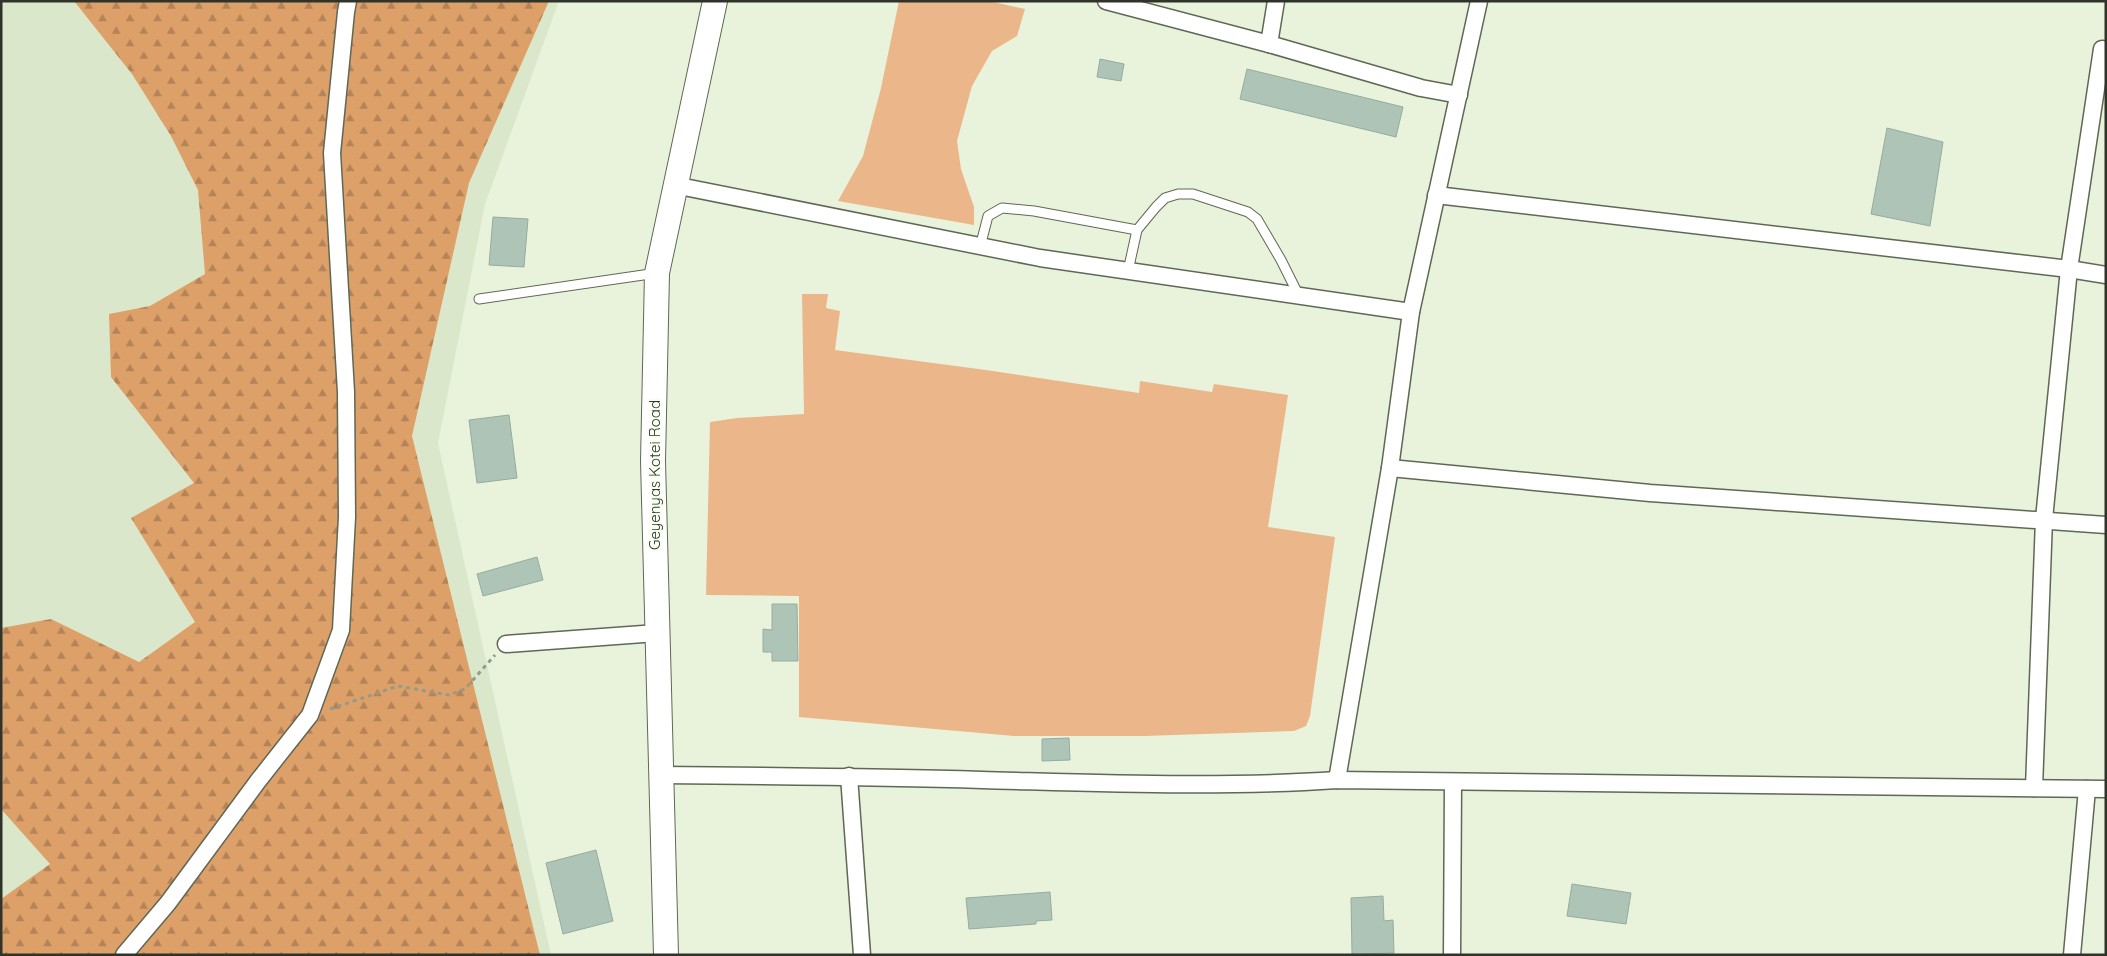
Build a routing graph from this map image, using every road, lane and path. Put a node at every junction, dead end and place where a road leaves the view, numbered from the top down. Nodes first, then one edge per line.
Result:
1 (348, 1) edge
2 (714, 1) edge
3 (1106, 1) edge
4 (1276, 1) edge
5 (1479, 1) edge
6 (1268, 44) junction
7 (2102, 49) dead end
8 (1458, 95) junction
9 (674, 185) junction
10 (1436, 195) junction
11 (1137, 230) junction
12 (980, 247) junction
13 (2068, 268) junction
14 (1128, 271) junction
15 (657, 273) junction
16 (2106, 274) edge
17 (1299, 296) junction
18 (479, 299) dead end
19 (1410, 312) junction
20 (1390, 468) junction
21 (2044, 519) junction
22 (2106, 525) edge
23 (657, 633) junction
24 (506, 644) joint
25 (310, 715) junction
26 (660, 775) junction
27 (849, 776) junction
28 (1337, 780) junction
29 (1453, 782) junction
30 (2034, 788) junction
31 (2087, 789) junction
32 (2106, 789) edge
33 (124, 955) edge
34 (666, 955) edge
35 (862, 955) edge
36 (1452, 955) edge
37 (2072, 955) edge

1 - 25 street
2 - 9 street, Geyenyas Kotei Road
3 - 6 street
4 - 6 street
5 - 8 street
6 - 8 street
7 - 13 street
8 - 10 street
9 - 12 street
9 - 15 street, Geyenyas Kotei Road
10 - 13 street
10 - 19 street
11 - 12 lane
11 - 14 lane
11 - 17 lane
12 - 14 street
13 - 16 street
13 - 21 street
14 - 17 street
15 - 18 lane
15 - 23 street, Geyenyas Kotei Road
17 - 19 street
19 - 20 street
20 - 21 street
20 - 28 street
21 - 22 street
21 - 30 street
23 - 24 street
23 - 26 street, Geyenyas Kotei Road
24 - 25 path
25 - 33 street
26 - 27 street
26 - 34 street, Geyenyas Kotei Road
27 - 28 street
27 - 35 street
28 - 29 street
29 - 30 street
29 - 36 street
30 - 31 street
31 - 32 street
31 - 37 street

